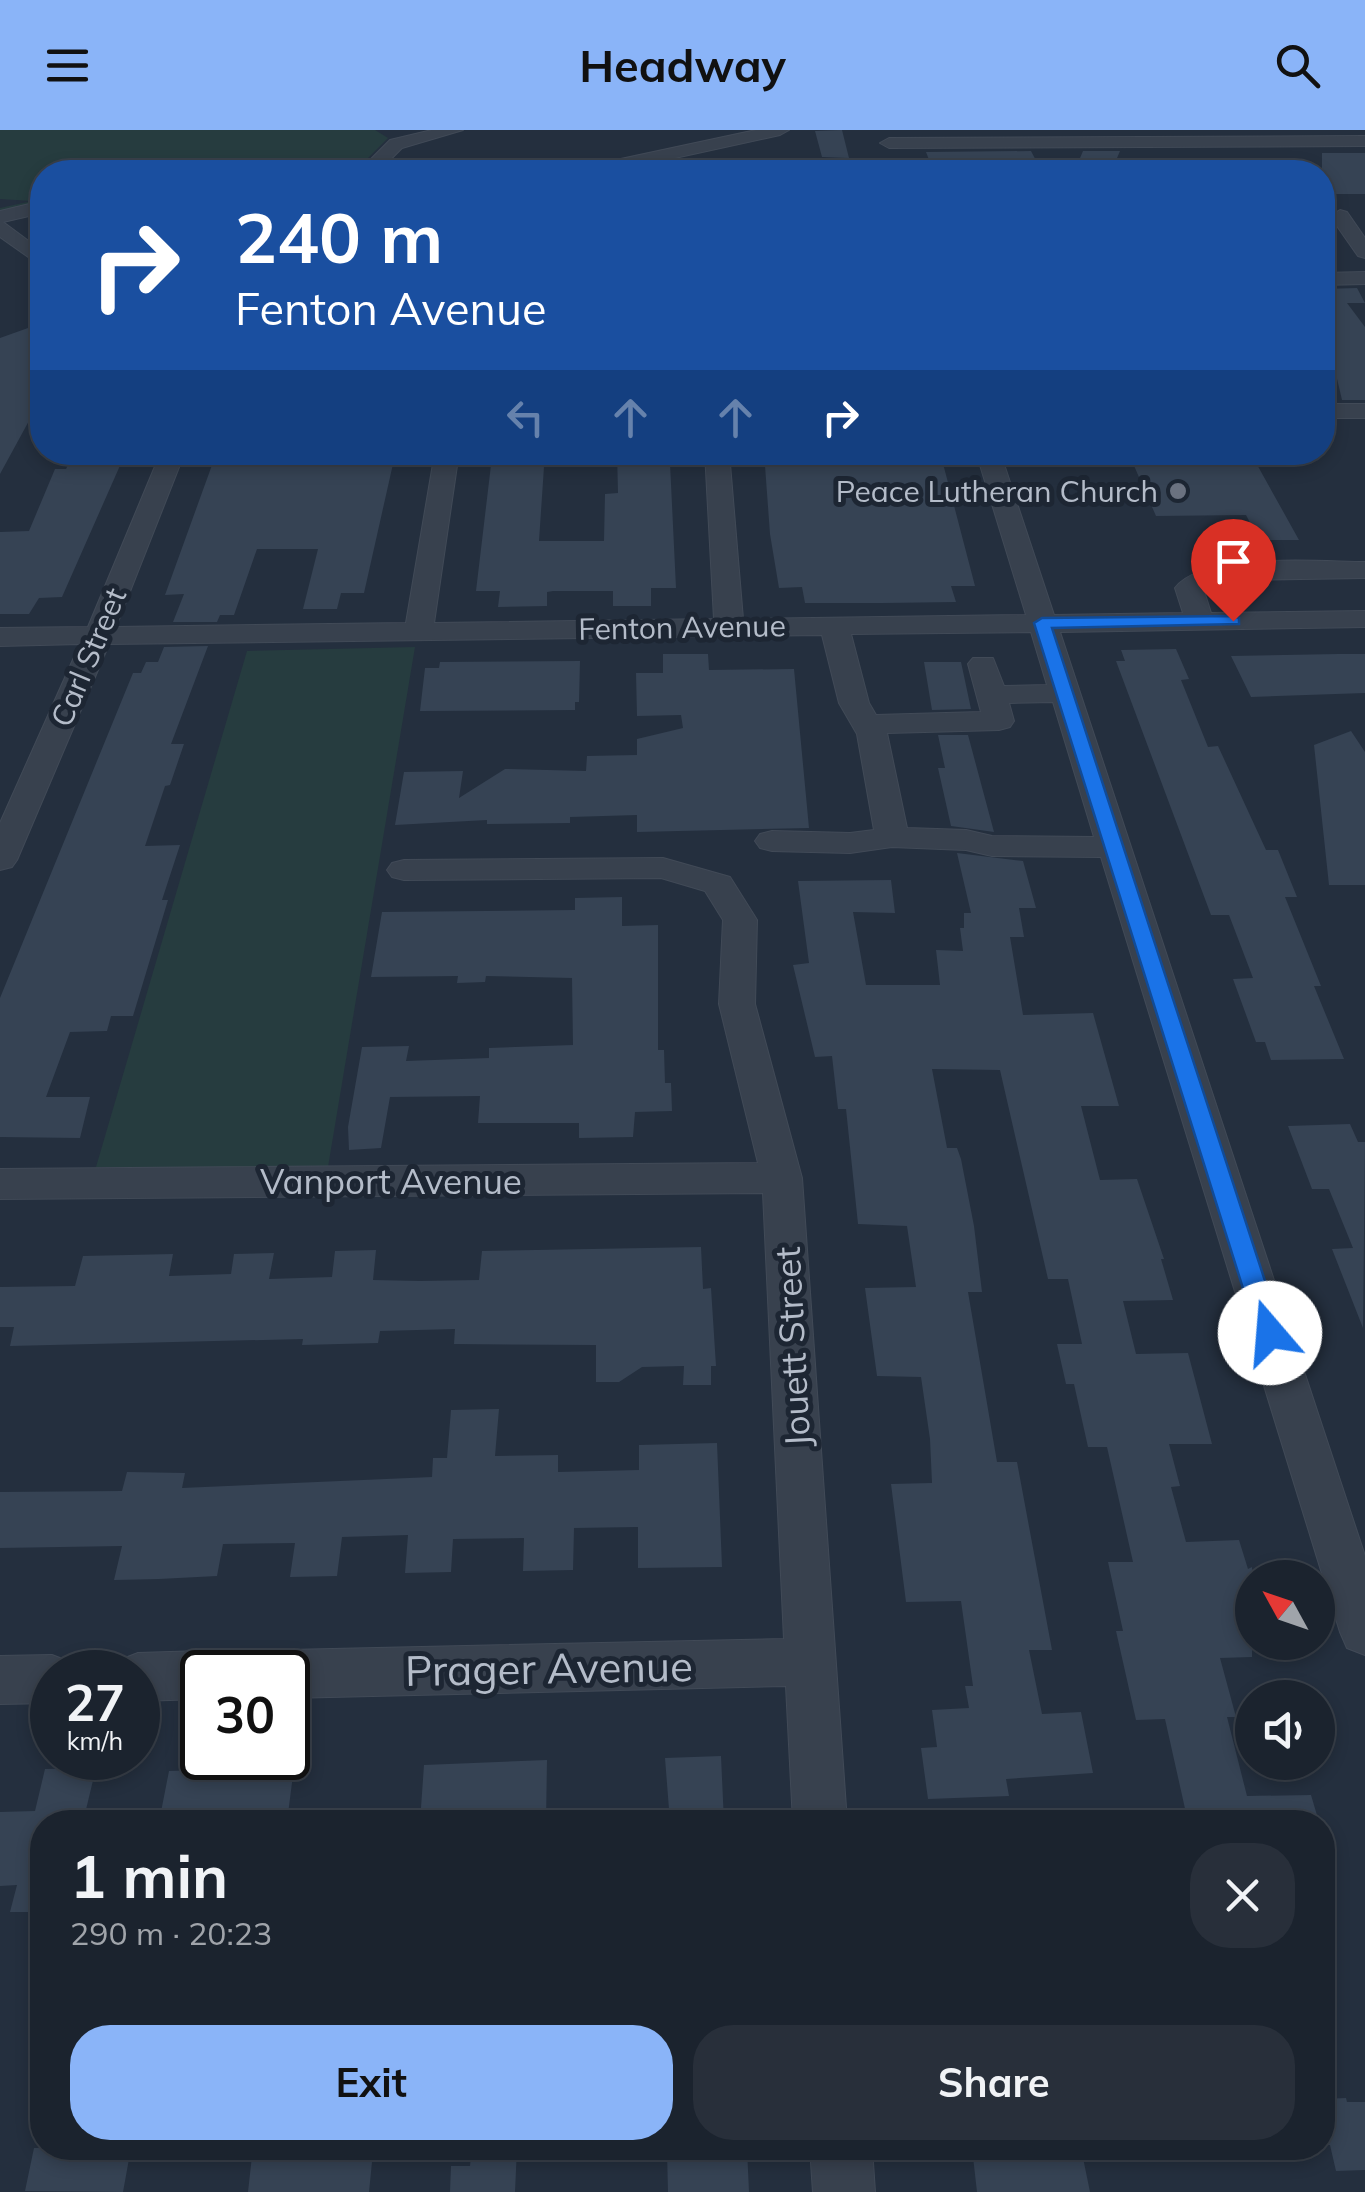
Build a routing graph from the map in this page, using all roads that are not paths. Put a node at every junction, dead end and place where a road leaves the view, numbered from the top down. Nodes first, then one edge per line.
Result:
1 (454, 130) edge
2 (780, 130) edge
3 (1060, 136) edge
4 (662, 137) dead end
5 (887, 137) edge
6 (1365, 141) edge
7 (689, 150) junction
8 (380, 160) edge
9 (643, 160) edge
10 (30, 210) edge
11 (1340, 216) dead end
12 (0, 217) edge
13 (0, 227) edge
14 (30, 250) edge
15 (1365, 252) edge
16 (1335, 278) edge
17 (1365, 278) edge
18 (1335, 411) edge
19 (1365, 411) edge
20 (168, 465) edge
21 (446, 465) edge
22 (717, 465) edge
23 (992, 465) edge
24 (1365, 570) edge
25 (1365, 620) edge
26 (1200, 621) junction
27 (1042, 623) junction
28 (834, 625) junction
29 (730, 626) junction
30 (418, 630) junction
31 (99, 635) junction
32 (0, 637) edge
33 (983, 664) dead end
34 (1064, 693) junction
35 (991, 695) junction
36 (866, 724) junction
37 (892, 837) junction
38 (772, 841) dead end
39 (1114, 847) junction
40 (0, 860) edge
41 (404, 870) dead end
42 (782, 1178) junction
43 (0, 1184) edge
44 (1365, 1632) edge
45 (810, 1662) junction
46 (310, 1673) edge
47 (30, 1679) edge
48 (0, 1680) edge
49 (819, 1810) edge
50 (842, 2160) edge
51 (844, 2192) edge

1 - 8 street
2 - 7 street
3 - 5 street
3 - 6 street
4 - 7 street
7 - 9 street
10 - 12 street
11 - 15 street
13 - 14 street
16 - 17 street
18 - 19 street
20 - 31 street, Carl Street
21 - 30 street
22 - 29 street
23 - 27 street
24 - 26 street
25 - 26 street, Fenton Avenue
26 - 27 street, Fenton Avenue
27 - 28 street, Fenton Avenue
27 - 34 street
28 - 29 street, Fenton Avenue
28 - 36 street
29 - 30 street, Fenton Avenue
30 - 31 street, Fenton Avenue
31 - 32 street, Fenton Avenue
31 - 40 street, Carl Street
33 - 35 street
34 - 35 street
34 - 39 street
35 - 36 street
36 - 37 street
37 - 38 street
37 - 39 street
39 - 44 street
41 - 42 street, Jouett Street
42 - 43 street, Vanport Avenue
42 - 45 street, Jouett Street
45 - 46 street, Prager Avenue
45 - 49 street, Jouett Street
47 - 48 street
50 - 51 street

